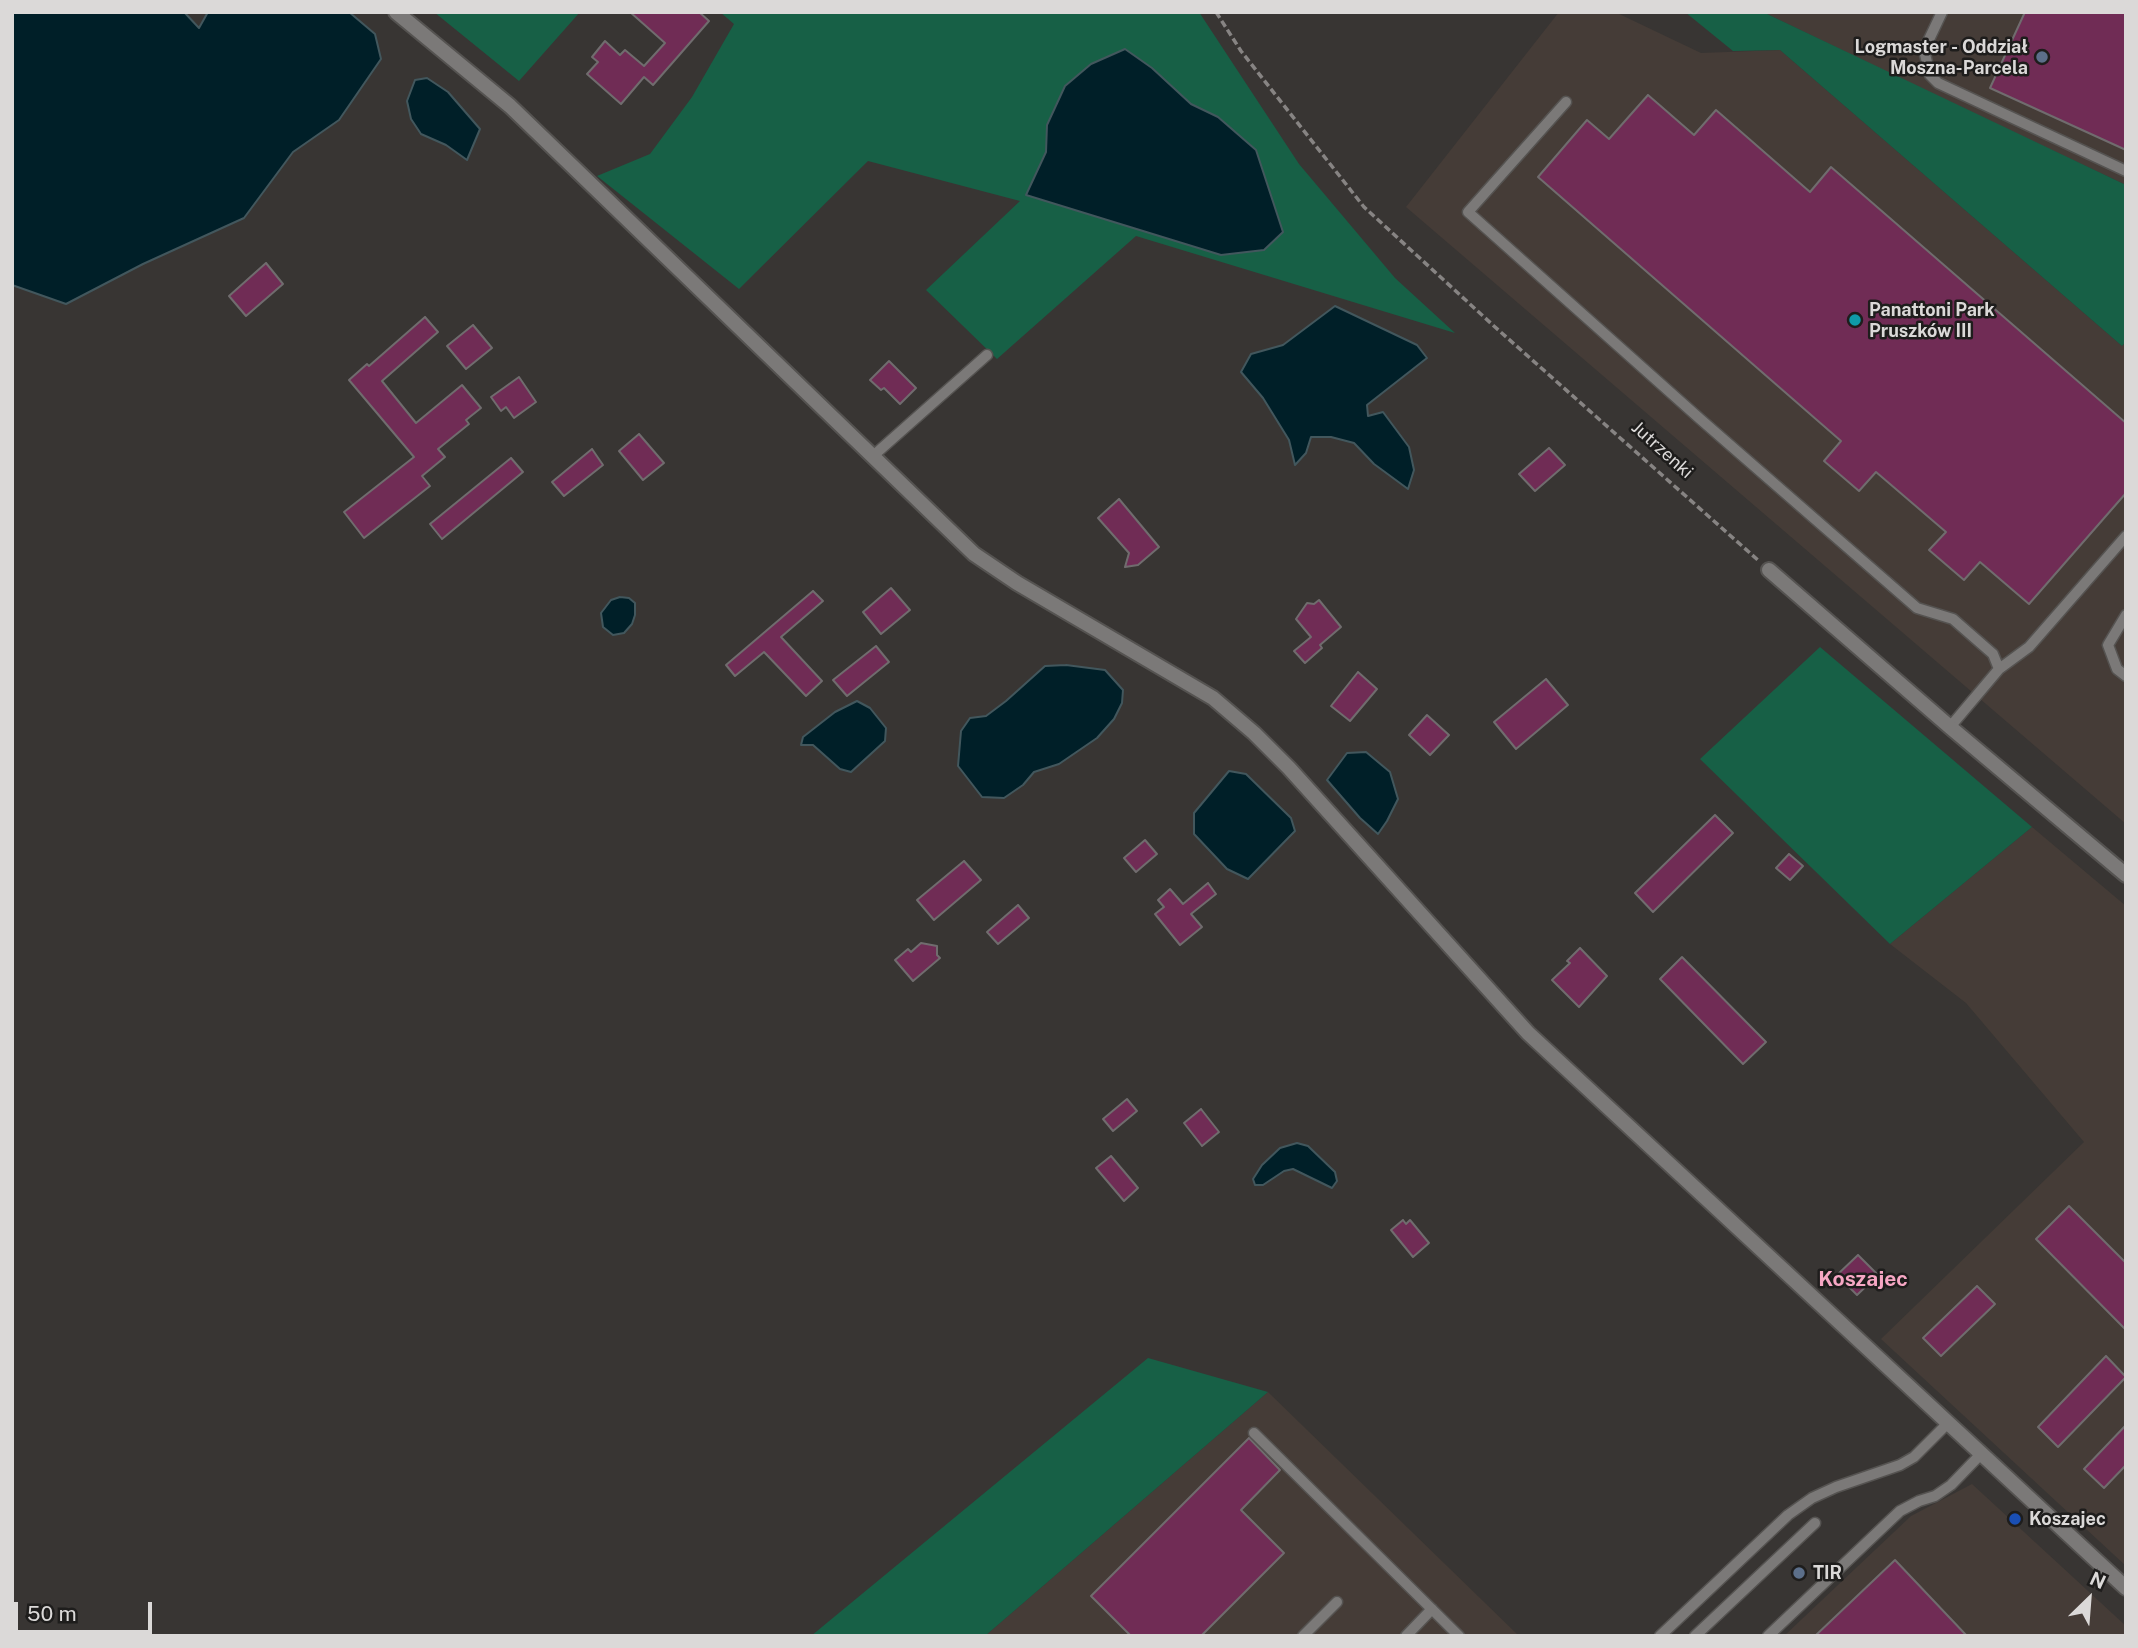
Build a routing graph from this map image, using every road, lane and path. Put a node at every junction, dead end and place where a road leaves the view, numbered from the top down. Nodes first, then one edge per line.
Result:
1 (396, 12) edge
2 (1216, 12) edge
3 (1942, 12) edge
4 (1566, 102) dead end
5 (2126, 171) edge
6 (987, 355) dead end
7 (873, 456) junction
8 (2126, 536) edge
9 (1769, 570) joint
10 (2126, 615) edge
11 (1999, 669) junction
12 (2126, 676) edge
13 (1950, 727) junction
14 (2126, 874) edge
15 (1948, 1423) junction
16 (1254, 1433) dead end
17 (1981, 1454) junction
18 (1815, 1523) dead end
19 (2126, 1588) edge
20 (1337, 1602) dead end
21 (1432, 1609) junction
22 (1303, 1636) edge
23 (1406, 1636) edge
24 (1459, 1636) edge
25 (1660, 1636) edge
26 (1695, 1636) edge
27 (1768, 1636) edge

1 - 7 street
2 - 9 path, Jutrzenki
3 - 5 lane
4 - 11 lane
6 - 7 lane
7 - 15 street
8 - 11 lane
9 - 13 street
10 - 12 lane
11 - 13 lane
13 - 14 street
15 - 17 street
15 - 25 lane
16 - 21 lane
17 - 19 street
17 - 27 lane
18 - 26 lane
20 - 22 lane
21 - 23 lane
21 - 24 lane

